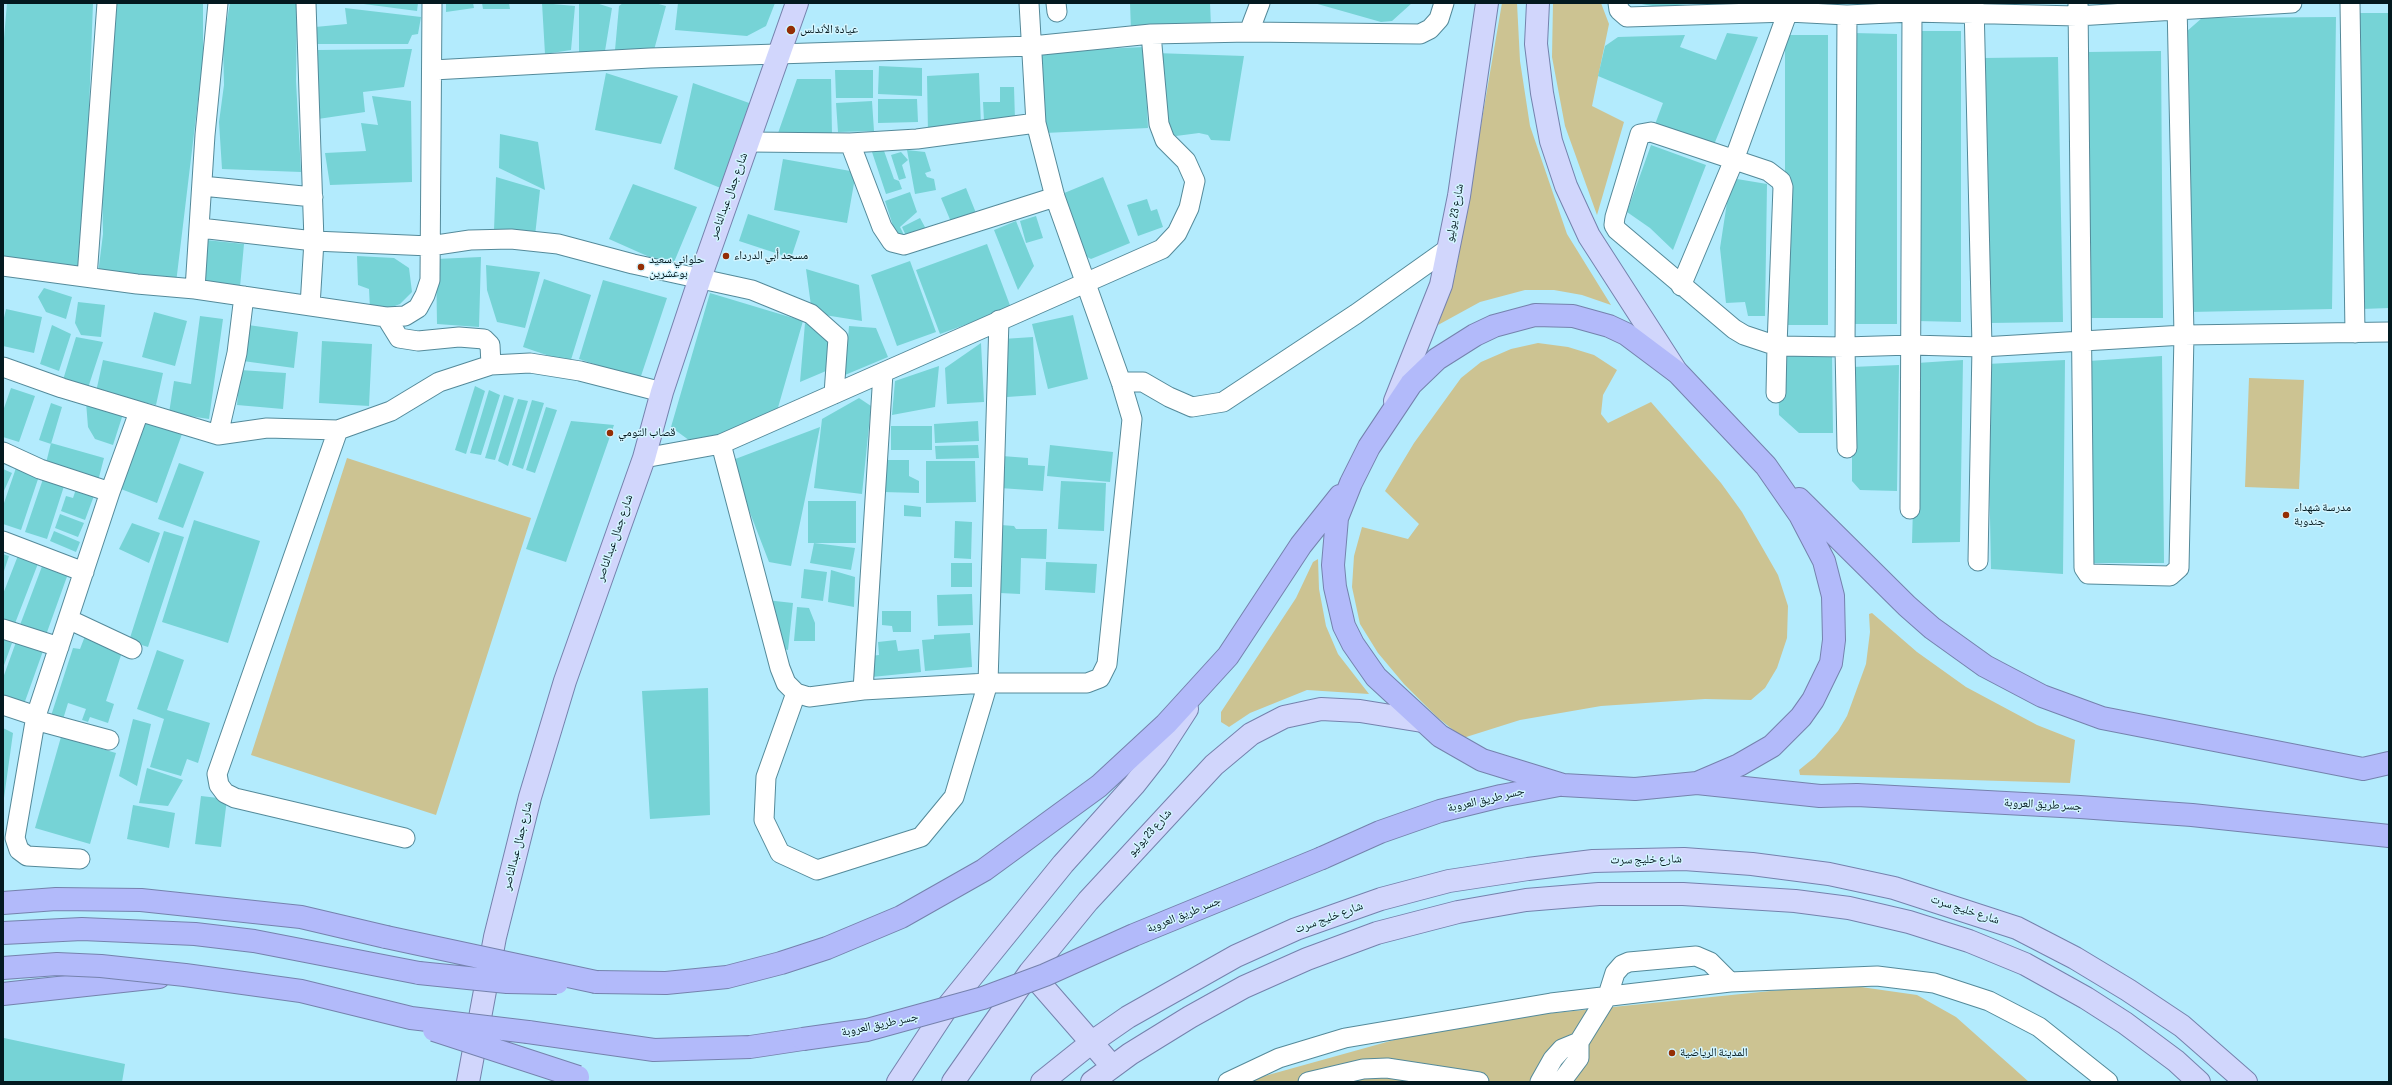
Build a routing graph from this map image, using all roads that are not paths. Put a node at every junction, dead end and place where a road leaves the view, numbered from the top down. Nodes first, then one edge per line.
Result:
1 (107, 3) edge
2 (218, 3) edge
3 (306, 3) edge
4 (432, 3) edge
5 (797, 3) edge
6 (1030, 3) edge
7 (1260, 3) edge
8 (1444, 3) edge
9 (1488, 3) edge
10 (1538, 3) edge
11 (1618, 3) edge
12 (2292, 3) edge
13 (2350, 3) edge
14 (2177, 6) edge
15 (1789, 8) edge
16 (1974, 8) edge
17 (1705, 10) edge
18 (2078, 10) edge
19 (1912, 12) junction
20 (1847, 15) junction
21 (1249, 32) junction
22 (1151, 34) junction
23 (1032, 46) junction
24 (779, 53) junction
25 (432, 70) junction
26 (1036, 123) junction
27 (749, 142) junction
28 (850, 143) junction
29 (1734, 160) junction
30 (202, 186) junction
31 (1055, 196) junction
32 (313, 197) junction
33 (200, 228) junction
34 (314, 241) junction
35 (430, 246) junction
36 (1449, 248) junction
37 (3, 266) edge
38 (87, 277) junction
39 (700, 278) junction
40 (1084, 282) junction
41 (1680, 286) junction
42 (195, 289) junction
43 (244, 296) junction
44 (310, 306) junction
45 (386, 317) junction
46 (999, 320) junction
47 (2389, 332) edge
48 (2355, 333) junction
49 (2184, 336) junction
50 (2083, 341) junction
51 (1912, 345) junction
52 (1777, 346) junction
53 (1982, 347) junction
54 (1845, 348) junction
55 (491, 365) junction
56 (4, 371) edge
57 (883, 373) junction
58 (1678, 373) junction
59 (1121, 382) junction
60 (662, 392) junction
61 (1776, 393) dead end
62 (834, 394) junction
63 (139, 412) junction
64 (1389, 415) junction
65 (338, 430) junction
66 (218, 435) junction
67 (721, 444) junction
68 (1847, 448) dead end
69 (3, 452) edge
70 (644, 458) junction
71 (1766, 466) junction
72 (1351, 483) junction
73 (110, 492) junction
74 (1910, 509) dead end
75 (3, 541) edge
76 (1978, 561) dead end
77 (84, 572) junction
78 (68, 619) junction
79 (3, 629) edge
80 (59, 648) junction
81 (132, 649) dead end
82 (988, 683) junction
83 (1200, 688) junction
84 (863, 690) junction
85 (796, 693) junction
86 (3, 706) edge
87 (35, 718) junction
88 (1422, 721) junction
89 (109, 740) dead end
90 (2389, 763) edge
91 (1697, 783) junction
92 (1563, 785) junction
93 (2389, 836) edge
94 (405, 838) dead end
95 (80, 859) dead end
96 (3, 903) edge
97 (3, 933) edge
98 (3, 968) edge
99 (1030, 972) junction
100 (185, 975) junction
101 (596, 982) junction
102 (1730, 982) junction
103 (3, 994) edge
104 (1608, 995) junction
105 (412, 1018) junction
106 (1092, 1042) junction
107 (1579, 1042) junction
108 (1112, 1066) junction
109 (585, 1080) edge
110 (468, 1082) edge
111 (898, 1082) edge
112 (953, 1082) edge
113 (1042, 1082) edge
114 (1092, 1082) edge
115 (1228, 1082) edge
116 (1308, 1082) edge
117 (1480, 1082) edge
118 (1540, 1082) edge
119 (1561, 1082) edge
120 (2108, 1082) edge
121 (2199, 1082) edge
122 (2246, 1082) edge

1 - 38 street
2 - 30 street
3 - 32 street
4 - 25 street
5 - 24 main road, شارع جمال عبدالناصر
6 - 23 street
7 - 21 street
8 - 21 street
9 - 36 main road, شارع 23 يوليو
10 - 58 main road
11 - 17 street
12 - 14 street
13 - 48 street
14 - 18 street
14 - 49 street
15 - 17 street
15 - 20 street
15 - 29 street
16 - 18 street
16 - 19 street
16 - 53 street
18 - 50 street
19 - 20 street
19 - 51 street
20 - 54 street
21 - 22 street
22 - 23 street
22 - 40 street
23 - 24 street
23 - 26 street
24 - 25 street
24 - 27 main road, شارع جمال عبدالناصر
25 - 35 street
26 - 28 street
26 - 31 street
27 - 28 street
27 - 39 main road, شارع جمال عبدالناصر
28 - 31 street
29 - 41 street
29 - 41 street
29 - 52 street
30 - 32 street
30 - 33 street
31 - 40 street
32 - 34 street
33 - 34 street
33 - 42 street
34 - 35 street
34 - 44 street
35 - 39 street
35 - 45 street
36 - 59 street
36 - 64 main road, شارع 23 يوليو
37 - 38 street
38 - 42 street
39 - 60 main road, شارع جمال عبدالناصر
39 - 62 street
40 - 46 street
40 - 59 street
41 - 52 street
42 - 43 street
43 - 44 street
43 - 66 street
44 - 45 street
45 - 55 street
46 - 57 street
46 - 82 street
47 - 48 street
48 - 49 street
49 - 50 street
49 - 50 street
50 - 53 street
51 - 53 street
51 - 54 street
51 - 74 street
52 - 54 street
52 - 61 street
53 - 76 street
54 - 68 street
55 - 60 street
55 - 65 street
56 - 63 street
57 - 62 street
57 - 84 street
58 - 64 highway
58 - 71 highway
59 - 82 street
60 - 70 main road, شارع جمال عبدالناصر
62 - 67 street
63 - 66 street
63 - 73 street
64 - 72 highway
65 - 66 street
65 - 94 street
67 - 70 street
67 - 85 street
69 - 73 street
70 - 110 main road, شارع جمال عبدالناصر
71 - 90 highway
71 - 91 highway
72 - 83 highway
72 - 88 highway
73 - 77 street
75 - 77 street
77 - 78 street
78 - 80 street
78 - 81 street
79 - 80 street
80 - 87 street
82 - 84 street
82 - 85 street
83 - 101 highway
83 - 111 main road
84 - 85 street
86 - 87 street
87 - 89 street
87 - 95 street
88 - 92 highway
88 - 99 main road, شارع 23 يوليو
91 - 92 highway
91 - 93 highway, جسر طريق العروبة
92 - 105 highway, جسر طريق العروبة, bridge
96 - 101 highway, bridge
97 - 101 highway, bridge
98 - 100 highway, bridge
99 - 106 main road
99 - 112 main road, شارع 23 يوليو
100 - 103 highway, bridge
100 - 105 highway, bridge
102 - 104 street
102 - 104 street
102 - 120 street
104 - 107 street
104 - 115 street
105 - 109 highway, bridge
106 - 108 main road
106 - 113 main road, شارع خليج سرت
106 - 122 main road, شارع خليج سرت
107 - 118 street
107 - 119 street
108 - 114 main road
108 - 121 main road
116 - 117 street

